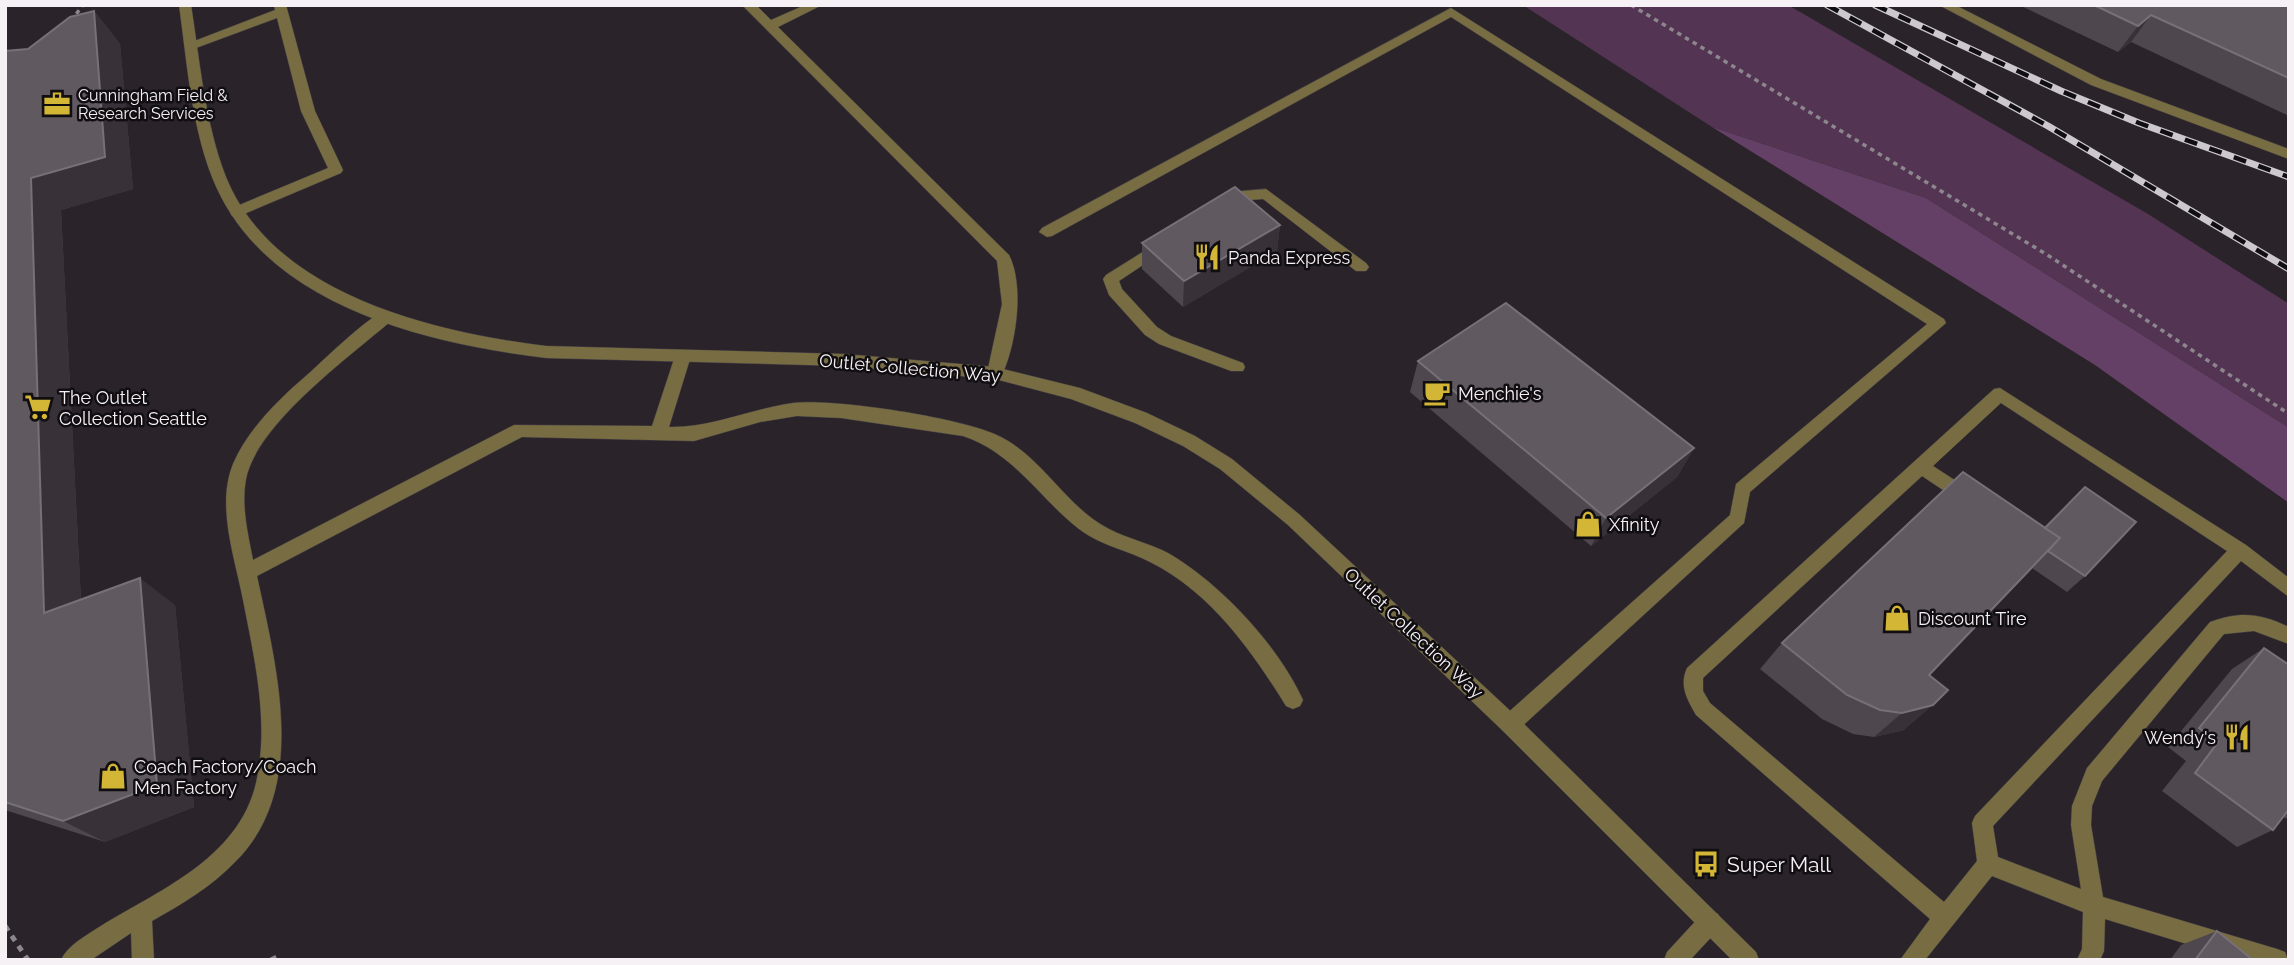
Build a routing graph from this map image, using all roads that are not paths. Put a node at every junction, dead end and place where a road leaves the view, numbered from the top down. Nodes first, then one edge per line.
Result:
1 (185, 5) edge
2 (748, 5) edge
3 (816, 5) edge
4 (1945, 5) edge
5 (281, 9) edge
6 (769, 26) junction
7 (191, 45) junction
8 (2289, 154) edge
9 (237, 212) junction
10 (1212, 216) edge
11 (1046, 232) dead end
12 (1176, 237) edge
13 (1361, 267) dead end
14 (386, 317) junction
15 (683, 356) junction
16 (1237, 367) dead end
17 (995, 373) junction
18 (658, 433) junction
19 (1920, 466) junction
20 (1977, 504) edge
21 (2240, 550) junction
22 (247, 572) junction
23 (2289, 589) edge
24 (2289, 636) edge
25 (1293, 700) dead end
26 (1510, 724) junction
27 (1987, 864) junction
28 (2094, 905) junction
29 (141, 917) junction
30 (1946, 918) junction
31 (1710, 922) junction
32 (2095, 957) edge
33 (72, 960) edge
34 (143, 960) edge
35 (1675, 960) edge
36 (1748, 960) edge
37 (1911, 960) edge
38 (2277, 960) edge

1 - 7 street, Outlet Collection Way
2 - 6 street
3 - 6 street
4 - 8 street
5 - 7 street
5 - 9 street
6 - 17 street
7 - 9 street, Outlet Collection Way
9 - 14 street, Outlet Collection Way
10 - 13 street
11 - 26 street
12 - 16 street
14 - 15 street, Outlet Collection Way
14 - 22 street
15 - 17 street, Outlet Collection Way
15 - 18 street
17 - 26 street, Outlet Collection Way
18 - 22 street
18 - 25 street
19 - 20 street
19 - 21 street
19 - 30 street
21 - 23 street
21 - 27 street
22 - 29 street
24 - 28 street
26 - 31 street, Outlet Collection Way
27 - 28 street
27 - 30 street
28 - 32 street
28 - 38 street
29 - 33 street
29 - 34 street
30 - 37 street
31 - 35 street
31 - 36 street, Outlet Collection Way

